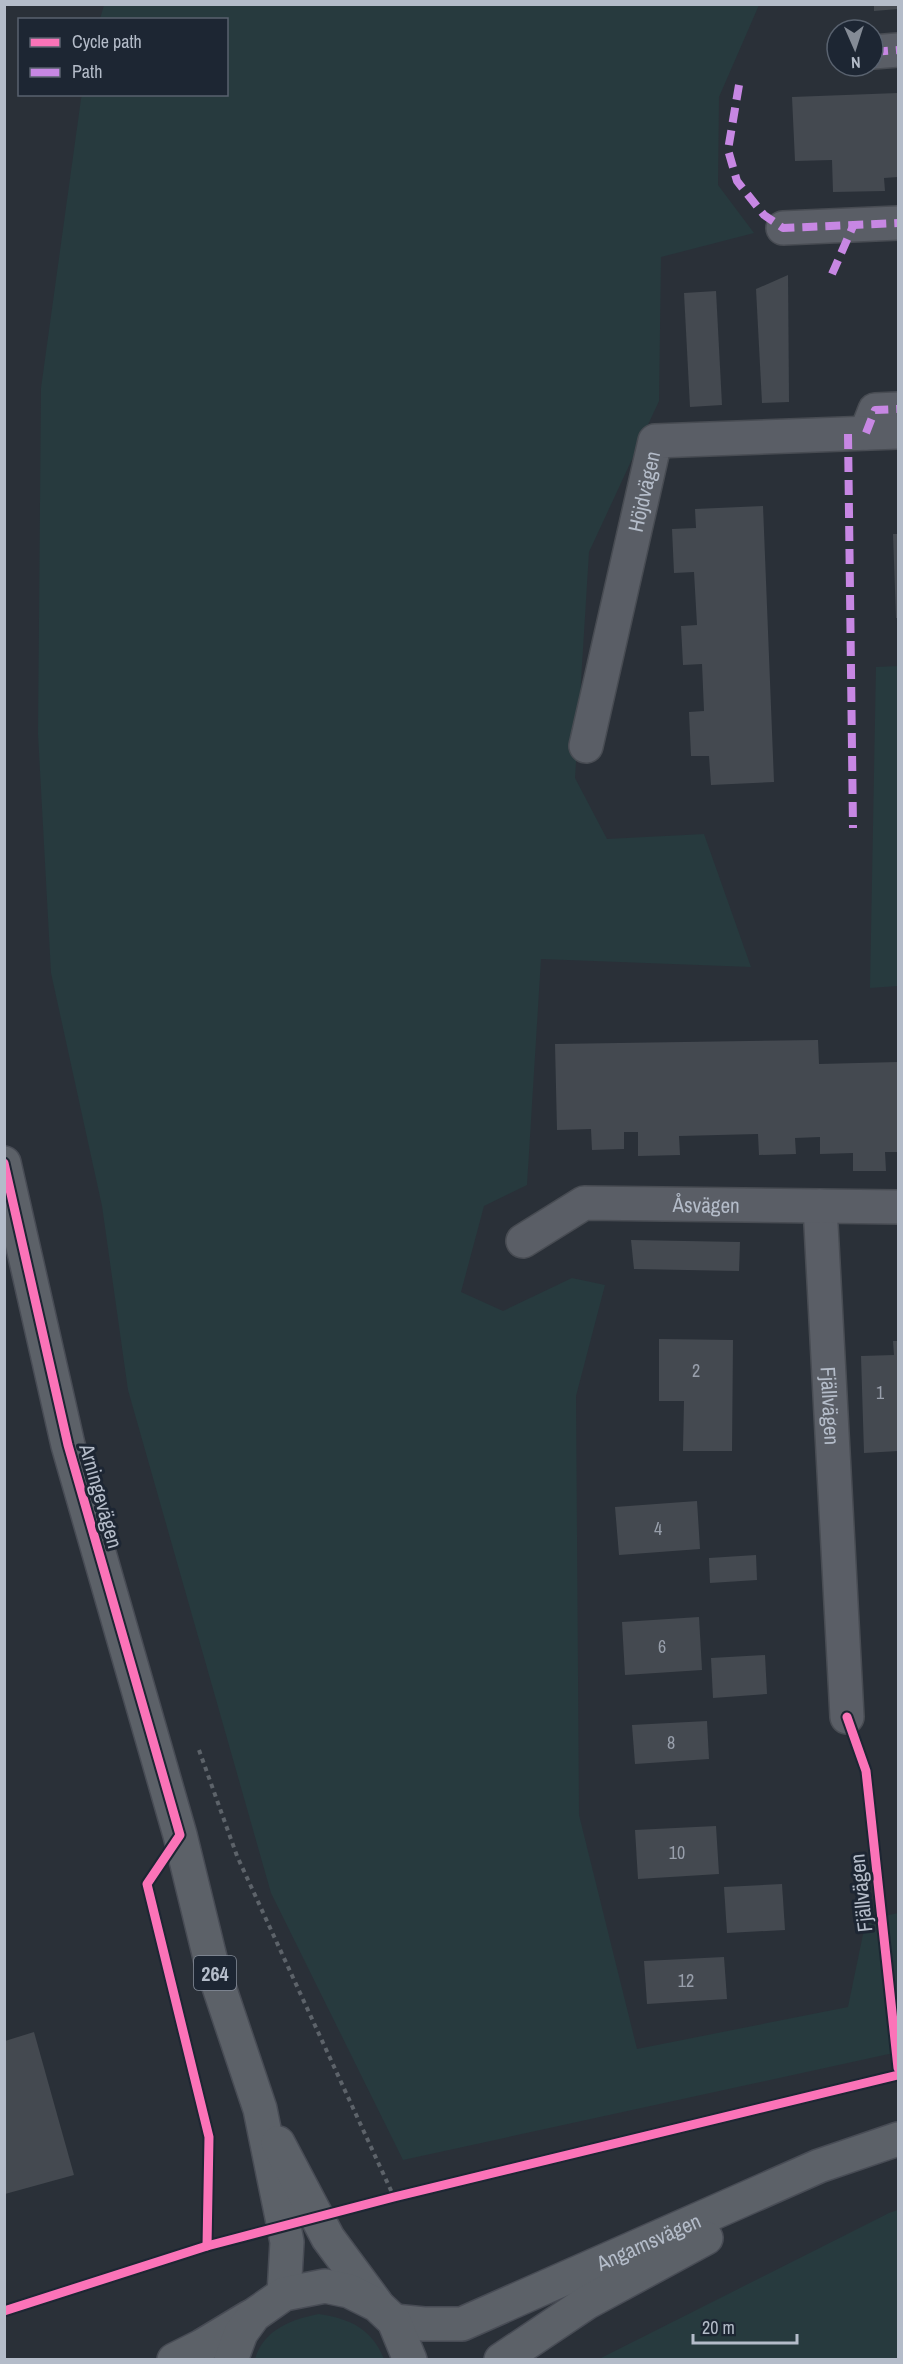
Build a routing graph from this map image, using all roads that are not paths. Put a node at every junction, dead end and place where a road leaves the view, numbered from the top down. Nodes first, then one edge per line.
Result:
1 (898, 223) edge
2 (783, 228) dead end
3 (898, 409) edge
4 (898, 432) edge
5 (866, 433) junction
6 (586, 746) dead end
7 (4, 1163) edge
8 (820, 1206) junction
9 (898, 1207) edge
10 (523, 1241) dead end
11 (847, 1717) dead end
12 (260, 2109) junction
13 (898, 2139) edge
14 (898, 2158) edge
15 (284, 2294) junction
16 (385, 2313) junction
17 (254, 2315) junction
18 (174, 2360) edge
19 (231, 2360) edge
20 (410, 2360) edge
21 (501, 2360) edge

1 - 2 street
3 - 5 street
4 - 5 street, Höjdvägen
5 - 6 street, Höjdvägen
7 - 12 main road, Arningevägen / 264
8 - 9 street, Åsvägen
8 - 10 street, Åsvägen
8 - 11 street, Fjällvägen
12 - 15 main road, Arningevägen / 264
12 - 16 main road, Arningevägen / 264
13 - 16 main road, Angarnsvägen
14 - 21 main road, Angarnsvägen
15 - 16 main road
15 - 17 main road
16 - 20 main road, Arningevägen
17 - 18 main road
17 - 19 main road

